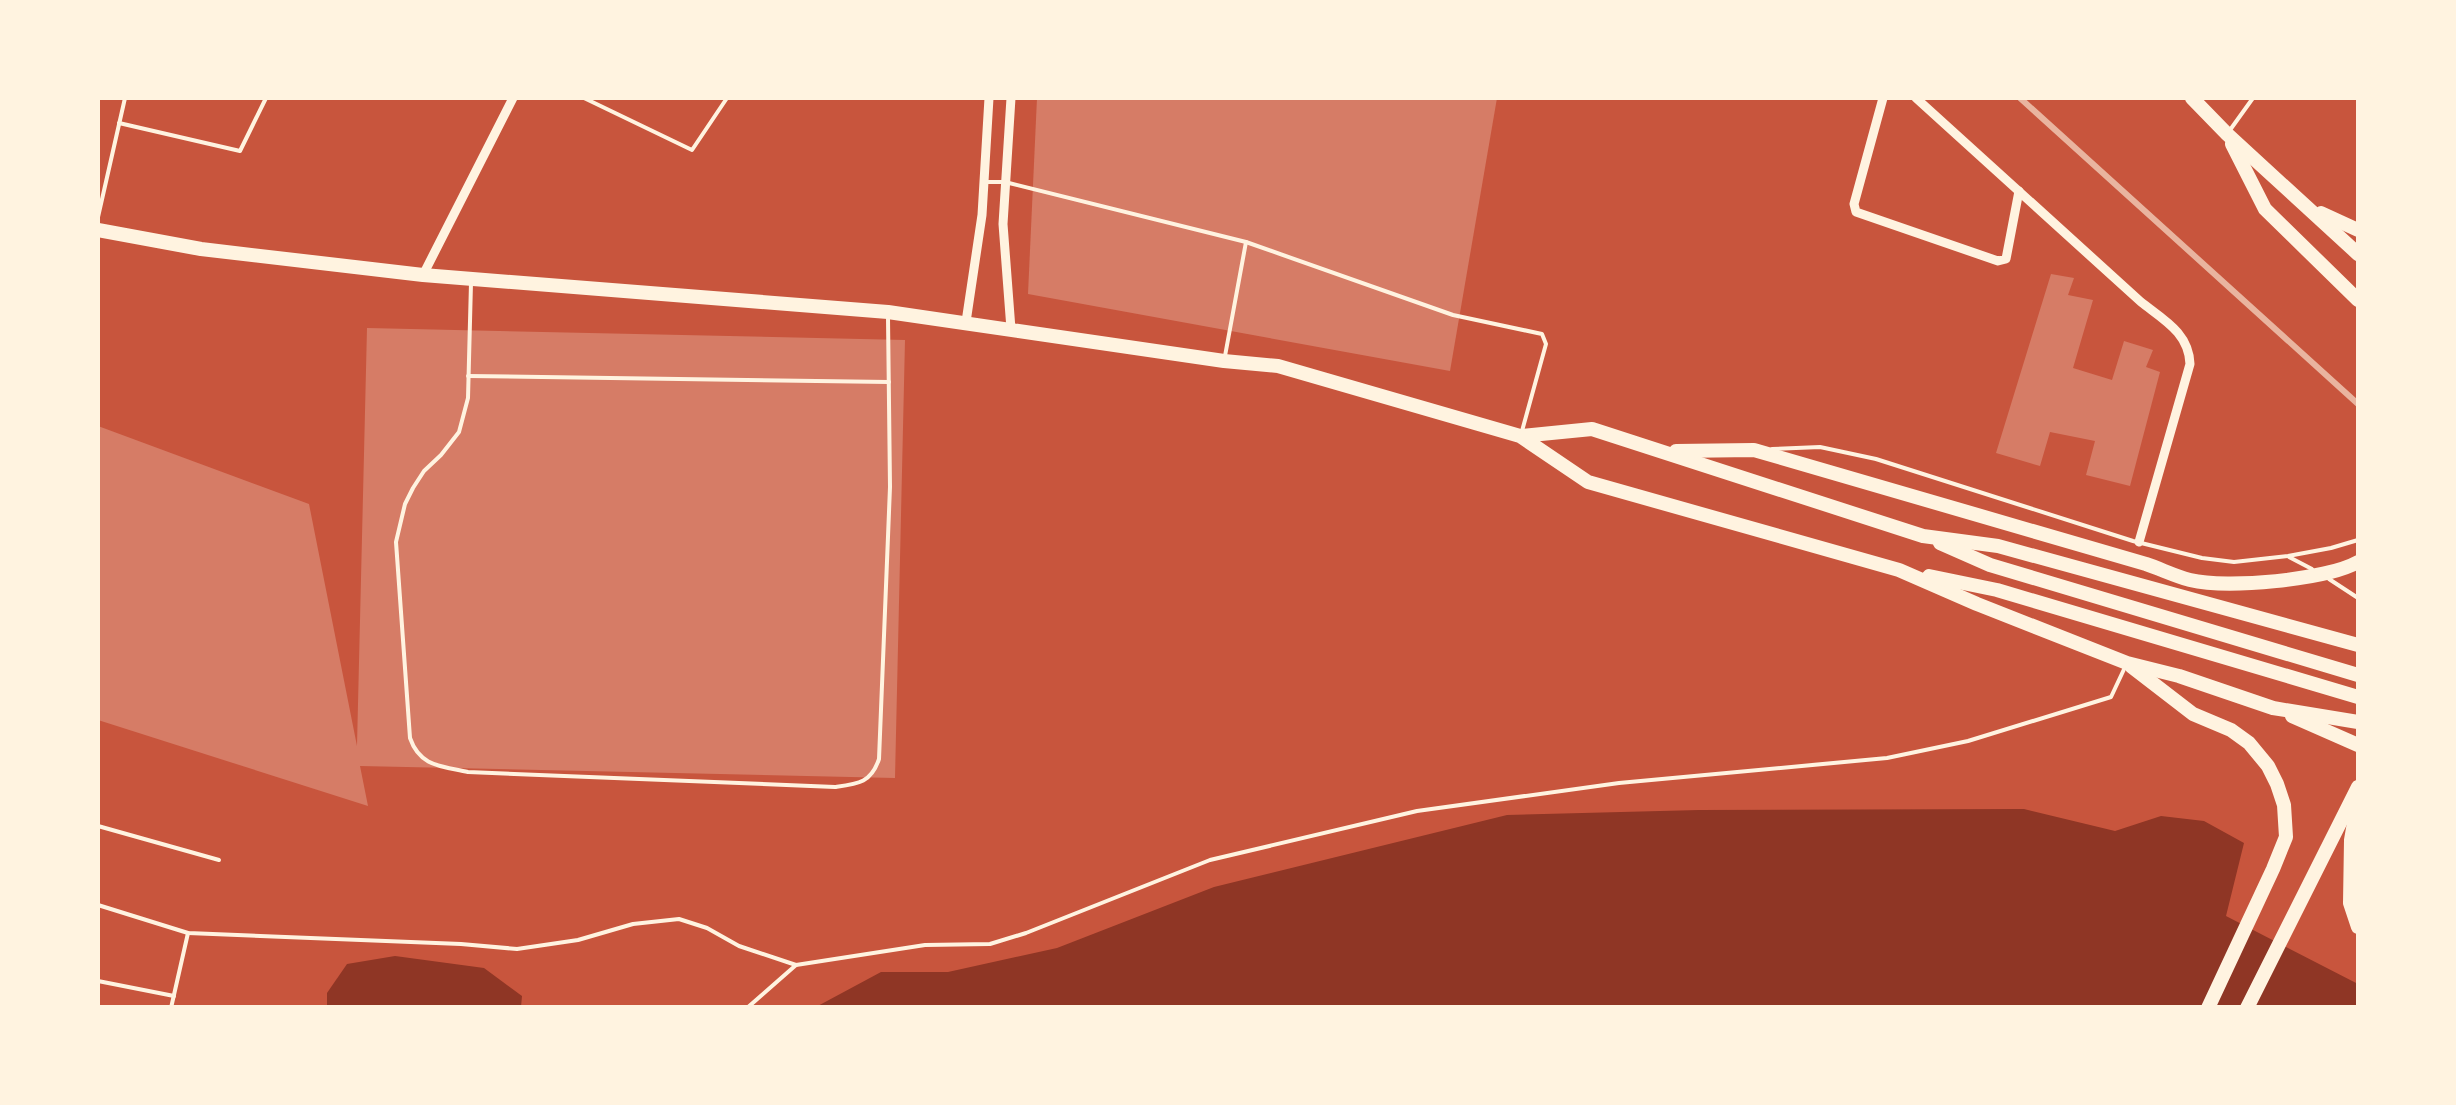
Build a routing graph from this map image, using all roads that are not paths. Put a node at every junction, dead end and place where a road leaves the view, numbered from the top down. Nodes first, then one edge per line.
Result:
1 (125, 98) edge
2 (266, 98) edge
3 (513, 98) edge
4 (584, 98) edge
5 (727, 98) edge
6 (990, 98) edge
7 (1011, 98) edge
8 (1883, 98) edge
9 (1916, 98) edge
10 (2192, 98) edge
11 (2253, 98) edge
12 (119, 123) junction
13 (2227, 134) junction
14 (984, 182) junction
15 (1005, 182) junction
16 (2019, 191) junction
17 (2307, 206) junction
18 (98, 217) edge
19 (98, 230) edge
20 (2358, 230) edge
21 (1246, 242) junction
22 (2358, 254) edge
23 (423, 274) junction
24 (471, 278) junction
25 (2358, 300) edge
26 (888, 312) junction
27 (966, 322) junction
28 (1011, 328) junction
29 (1224, 362) junction
30 (468, 376) junction
31 (888, 382) junction
32 (1520, 436) junction
33 (1754, 450) junction
34 (1664, 451) junction
35 (1923, 536) junction
36 (2358, 540) edge
37 (2139, 542) junction
38 (2288, 556) junction
39 (2358, 562) edge
40 (1900, 570) junction
41 (2358, 598) edge
42 (2358, 646) edge
43 (2127, 663) junction
44 (2358, 675) edge
45 (2358, 697) edge
46 (2273, 708) junction
47 (2358, 722) edge
48 (2358, 745) edge
49 (2358, 787) edge
50 (2358, 796) edge
51 (98, 826) edge
52 (219, 860) dead end
53 (98, 905) edge
54 (2358, 927) edge
55 (188, 933) junction
56 (796, 965) junction
57 (98, 981) edge
58 (174, 996) junction
59 (172, 1008) edge
60 (747, 1008) edge
61 (2208, 1008) edge
62 (2247, 1008) edge

1 - 12 lane
2 - 12 lane
3 - 23 street
4 - 5 lane
6 - 14 street
7 - 15 street
8 - 16 street
9 - 16 street
10 - 13 main road
11 - 13 lane
12 - 18 lane
13 - 17 main road
13 - 25 main road
14 - 15 lane
14 - 27 street
15 - 21 lane
15 - 28 street
16 - 37 street
17 - 20 main road
17 - 22 main road
19 - 23 main road
21 - 29 lane
21 - 32 lane
23 - 24 main road
24 - 26 main road
24 - 30 lane
26 - 27 main road
26 - 31 lane
27 - 28 main road
28 - 29 main road
29 - 32 main road
30 - 31 lane
30 - 31 lane
32 - 34 main road
32 - 40 main road
33 - 34 main road
33 - 37 lane
33 - 39 main road
34 - 35 main road
35 - 42 main road
35 - 44 main road
36 - 38 lane
37 - 38 lane
38 - 41 lane
40 - 43 main road
40 - 45 main road
43 - 46 main road
43 - 56 lane
43 - 61 main road
46 - 47 main road
46 - 48 main road
49 - 62 main road
50 - 54 main road
51 - 52 lane
53 - 55 lane
55 - 56 lane
55 - 58 lane
56 - 60 lane
57 - 58 lane
58 - 59 lane

